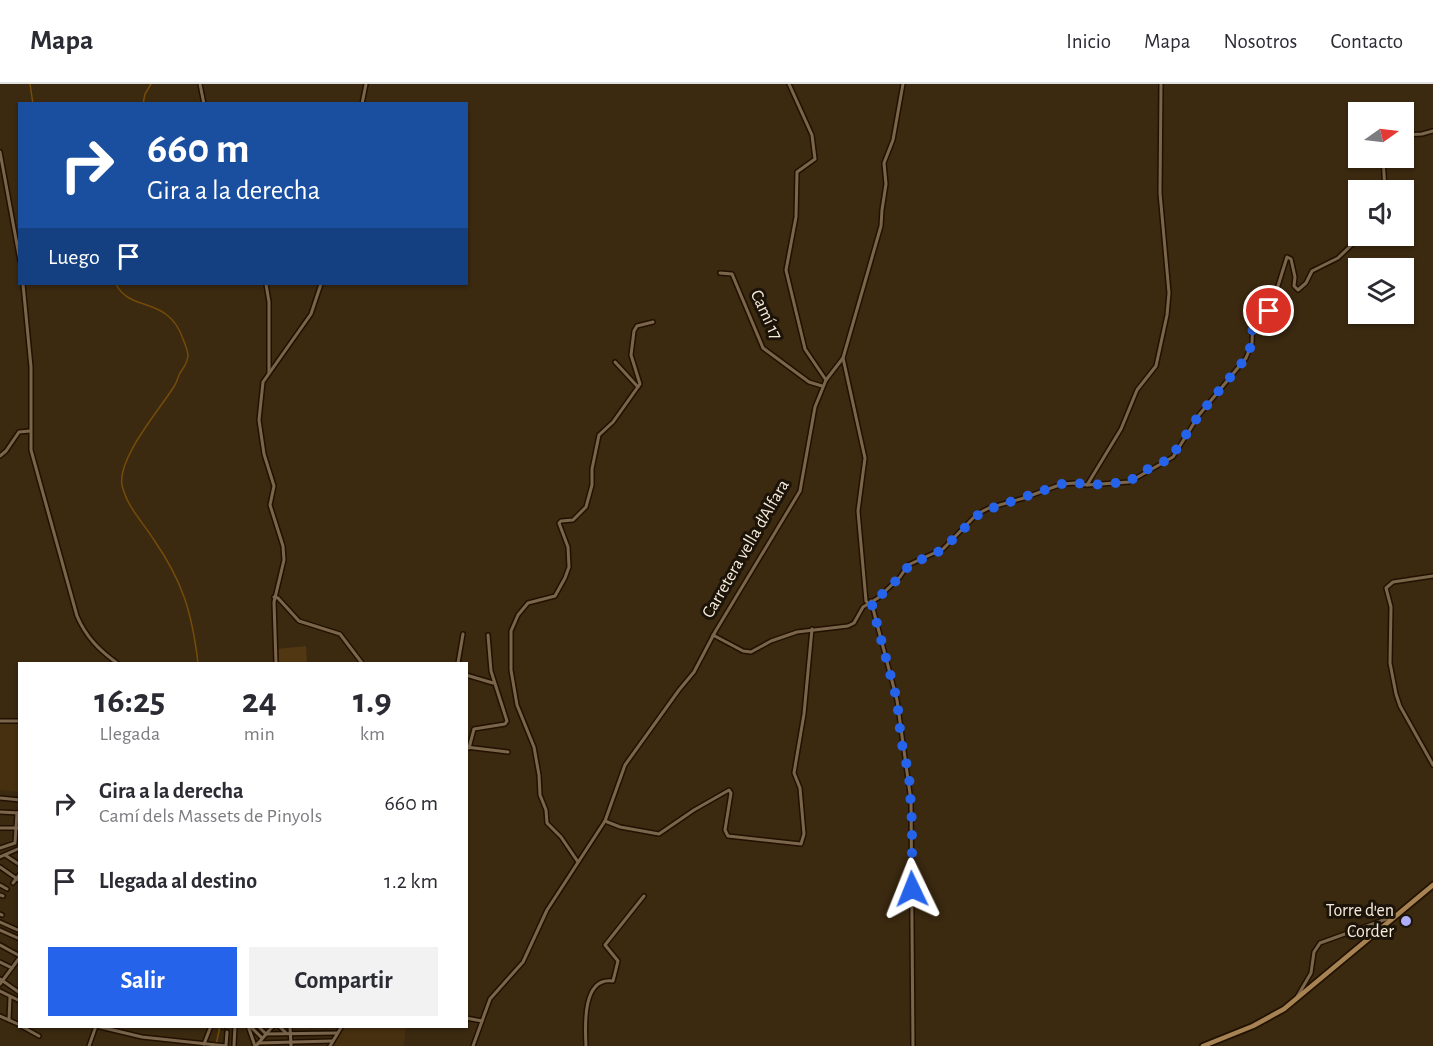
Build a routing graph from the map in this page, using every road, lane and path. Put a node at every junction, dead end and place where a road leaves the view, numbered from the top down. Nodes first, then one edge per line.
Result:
1 (200, 84) edge
2 (366, 84) edge
3 (789, 84) edge
4 (903, 84) edge
5 (1161, 84) edge
6 (203, 102) edge
7 (362, 102) edge
8 (1433, 130) edge
9 (1414, 134) edge
10 (0, 152) edge
11 (1351, 246) edge
12 (18, 250) edge
13 (720, 273) dead end
14 (23, 285) edge
15 (266, 285) edge
16 (321, 285) edge
17 (653, 322) dead end
18 (843, 358) junction
19 (615, 362) dead end
20 (269, 373) junction
21 (826, 380) junction
22 (822, 386) junction
23 (638, 387) junction
24 (30, 431) junction
25 (0, 456) edge
26 (1087, 485) junction
27 (1433, 576) edge
28 (274, 597) junction
29 (870, 602) junction
30 (812, 629) junction
31 (463, 634) dead end
32 (713, 635) junction
33 (488, 636) dead end
34 (116, 662) edge
35 (276, 662) edge
36 (361, 662) edge
37 (458, 662) edge
38 (468, 676) edge
39 (494, 683) junction
40 (18, 720) edge
41 (0, 721) edge
42 (468, 747) edge
43 (508, 752) dead end
44 (1433, 765) edge
45 (0, 798) edge
46 (18, 800) edge
47 (0, 812) edge
48 (18, 813) edge
49 (605, 821) junction
50 (0, 828) edge
51 (17, 828) edge
52 (0, 848) edge
53 (18, 849) edge
54 (5, 855) junction
55 (0, 857) edge
56 (578, 862) junction
57 (18, 864) edge
58 (0, 867) edge
59 (18, 880) edge
60 (13, 884) dead end
61 (0, 885) edge
62 (1433, 885) edge
63 (7, 889) dead end
64 (644, 896) dead end
65 (1391, 920) junction
66 (0, 921) edge
67 (0, 930) edge
68 (18, 930) edge
69 (18, 938) edge
70 (0, 945) edge
71 (18, 956) edge
72 (18, 960) edge
73 (0, 962) edge
74 (12, 968) junction
75 (1, 982) edge
76 (0, 991) edge
77 (18, 992) edge
78 (10, 997) junction
79 (1298, 998) junction
80 (18, 1000) edge
81 (0, 1016) edge
82 (468, 1018) edge
83 (9, 1020) junction
84 (483, 1021) junction
85 (18, 1025) edge
86 (25, 1028) edge
87 (33, 1028) edge
88 (95, 1028) edge
89 (104, 1028) edge
90 (210, 1028) edge
91 (250, 1028) edge
92 (251, 1028) edge
93 (260, 1028) edge
94 (269, 1028) edge
95 (282, 1028) edge
96 (290, 1028) edge
97 (340, 1028) edge
98 (232, 1029) edge
99 (32, 1031) junction
100 (266, 1034) junction
101 (289, 1034) junction
102 (336, 1034) junction
103 (39, 1036) dead end
104 (262, 1038) junction
105 (204, 1044) junction
106 (291, 1044) edge
107 (331, 1044) edge
108 (213, 1045) edge
109 (256, 1045) edge
110 (89, 1046) edge
111 (220, 1046) edge
112 (226, 1046) edge
113 (234, 1046) edge
114 (473, 1046) edge
115 (586, 1046) edge
116 (913, 1046) edge
117 (1203, 1046) edge

1 - 6 street
2 - 7 street
3 - 21 street
4 - 18 street, Carretera vella d'Alfara
5 - 26 street
8 - 9 street
10 - 12 street
11 - 26 street
13 - 22 street, Camí 17
14 - 24 street
15 - 20 street
16 - 20 street
17 - 23 street
18 - 21 street, Carretera vella d'Alfara
18 - 29 street
19 - 23 street
20 - 28 street
21 - 22 street, Carretera vella d'Alfara
22 - 32 street, Carretera vella d'Alfara
23 - 56 street
24 - 25 street
24 - 34 street
26 - 29 street
27 - 44 street
28 - 35 street
28 - 36 street
29 - 30 street
29 - 116 street
30 - 32 street
30 - 49 street
31 - 37 street
32 - 49 street, Carretera vella d'Alfara
33 - 39 street
38 - 39 street
39 - 42 street
40 - 41 street
42 - 43 street
45 - 46 street
47 - 48 street
48 - 51 street
49 - 56 street, Carretera vella d'Alfara
50 - 51 street
51 - 52 street
53 - 54 street
54 - 55 street
54 - 57 street
56 - 84 street, Carretera vella d'Alfara
58 - 59 street
59 - 60 street
61 - 63 street
62 - 65 main road
64 - 115 street
65 - 79 main road
65 - 79 street
66 - 68 street
67 - 69 street
70 - 71 street
72 - 74 street
73 - 74 street
74 - 75 street
75 - 77 street
76 - 78 street
78 - 80 street
78 - 83 street
79 - 117 main road
81 - 83 street
82 - 84 street
83 - 85 street
84 - 114 street, Carretera vella d'Alfara
86 - 99 street
87 - 99 street
88 - 110 street
89 - 105 street
90 - 105 street
91 - 109 street
92 - 104 street
93 - 100 street
94 - 100 street
95 - 101 street
96 - 101 street
97 - 102 street
98 - 112 street
98 - 113 street
99 - 103 street
100 - 101 street
100 - 104 street
101 - 102 street
101 - 106 street
102 - 107 street
104 - 109 street
105 - 108 street
106 - 107 street
106 - 109 street
108 - 111 street
111 - 112 street

